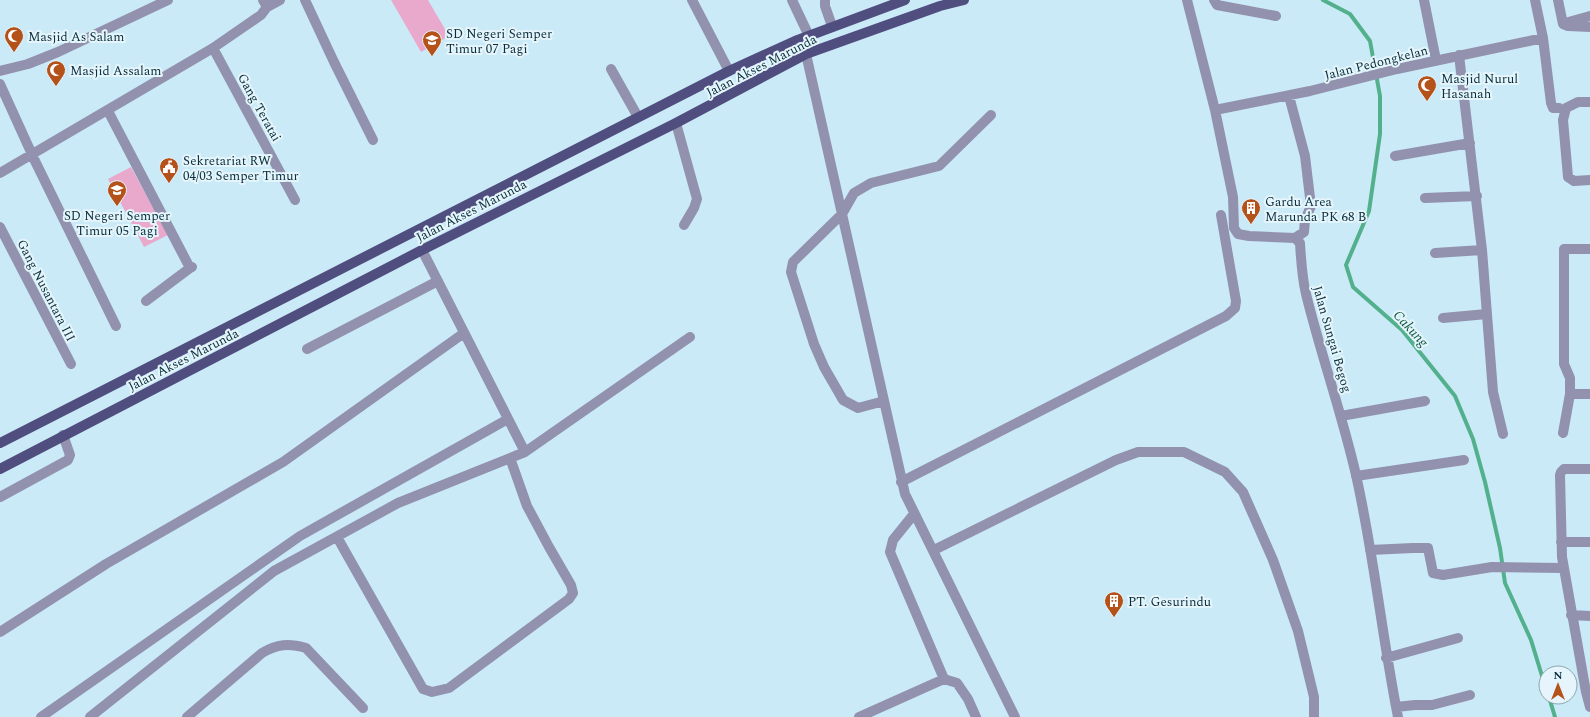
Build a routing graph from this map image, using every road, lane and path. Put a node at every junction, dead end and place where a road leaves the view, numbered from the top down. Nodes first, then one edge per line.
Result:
1 (168, 0) edge
2 (280, 0) edge
3 (305, 0) edge
4 (692, 0) edge
5 (792, 0) edge
6 (825, 0) edge
7 (906, 0) edge
8 (964, 0) edge
9 (1187, 0) edge
10 (1214, 0) edge
11 (1424, 0) edge
12 (1535, 0) edge
13 (1558, 0) edge
14 (264, 7) edge
15 (1276, 16) dead end
16 (1590, 16) edge
17 (1563, 24) junction
18 (832, 26) junction
19 (1590, 27) edge
20 (808, 36) junction
21 (1543, 38) junction
22 (213, 48) junction
23 (806, 54) junction
24 (1459, 55) junction
25 (1436, 60) junction
26 (611, 69) dead end
27 (0, 71) edge
28 (729, 71) junction
29 (0, 84) edge
30 (1289, 96) junction
31 (1590, 102) edge
32 (1559, 108) dead end
33 (1215, 110) junction
34 (108, 111) junction
35 (991, 115) dead end
36 (638, 117) junction
37 (676, 123) junction
38 (373, 140) dead end
39 (1470, 143) junction
40 (32, 155) junction
41 (1395, 156) dead end
42 (0, 173) edge
43 (1590, 180) edge
44 (1477, 196) junction
45 (1425, 198) dead end
46 (295, 200) dead end
47 (842, 214) junction
48 (1221, 216) dead end
49 (684, 225) dead end
50 (0, 227) edge
51 (1295, 238) junction
52 (1590, 249) edge
53 (422, 250) junction
54 (1482, 250) junction
55 (1435, 254) dead end
56 (438, 281) junction
57 (146, 302) dead end
58 (1487, 314) junction
59 (1443, 318) dead end
60 (116, 326) dead end
61 (464, 333) junction
62 (690, 337) dead end
63 (307, 349) dead end
64 (70, 364) dead end
65 (1570, 394) junction
66 (1590, 394) edge
67 (884, 402) junction
68 (1424, 402) dead end
69 (1342, 416) junction
70 (508, 419) junction
71 (1563, 433) dead end
72 (1503, 434) dead end
73 (63, 435) junction
74 (0, 443) edge
75 (525, 452) junction
76 (510, 458) junction
77 (1464, 460) dead end
78 (0, 469) edge
79 (1590, 470) edge
80 (1356, 476) junction
81 (901, 482) junction
82 (0, 497) edge
83 (914, 514) junction
84 (337, 537) junction
85 (1561, 542) junction
86 (1590, 542) edge
87 (934, 550) junction
88 (1370, 550) junction
89 (1564, 568) junction
90 (1571, 615) junction
91 (1590, 616) edge
92 (0, 632) edge
93 (1458, 638) dead end
94 (1386, 658) junction
95 (944, 679) junction
96 (1588, 692) edge
97 (1470, 695) dead end
98 (1590, 707) edge
99 (363, 708) dead end
100 (1397, 712) edge
101 (198, 713) edge
102 (41, 717) edge
103 (90, 717) edge
104 (187, 717) edge
105 (859, 717) edge
106 (976, 717) edge
107 (1015, 717) edge
108 (1314, 717) edge

1 - 27 street
2 - 14 street
3 - 38 street
4 - 28 street
5 - 20 street
6 - 18 street
7 - 18 main road, Jalan Akses Marunda
8 - 23 main road, Jalan Akses Marunda
9 - 33 street
10 - 15 street
11 - 25 street
12 - 21 street
13 - 17 street
14 - 22 street
16 - 17 street
17 - 19 street
18 - 20 main road, Jalan Akses Marunda
20 - 28 main road, Jalan Akses Marunda
21 - 24 street, Jalan Pedongkelan
21 - 32 street
22 - 34 street
22 - 46 street, Gang Teratai
23 - 37 main road, Jalan Akses Marunda
23 - 47 street
24 - 25 street, Jalan Pedongkelan
24 - 39 street
25 - 30 street, Jalan Pedongkelan
26 - 36 street
28 - 36 main road, Jalan Akses Marunda
29 - 40 street
30 - 33 street, Jalan Pedongkelan
30 - 51 street
31 - 43 street
33 - 51 street
34 - 40 street
34 - 57 street
35 - 47 street
36 - 74 main road, Jalan Akses Marunda
37 - 49 street
37 - 53 main road, Jalan Akses Marunda
39 - 41 street
39 - 44 street
40 - 42 street
40 - 60 street
44 - 45 street
44 - 54 street
47 - 67 street
47 - 67 street
48 - 81 street
50 - 64 street, Gang Nusantara III
51 - 69 street, Jalan Sungai Begog
52 - 65 street
53 - 56 street
53 - 73 main road, Jalan Akses Marunda
54 - 55 street
54 - 58 street
56 - 61 street
56 - 63 street
58 - 59 street
58 - 72 street
61 - 70 street
61 - 92 street
62 - 75 street
65 - 66 street
65 - 71 street
67 - 81 street
68 - 69 street
69 - 80 street, Jalan Sungai Begog
70 - 75 street
70 - 102 street
73 - 78 main road, Jalan Akses Marunda
73 - 82 street
75 - 76 street
76 - 84 street
76 - 84 street
77 - 80 street
79 - 85 street
80 - 88 street, Jalan Sungai Begog
81 - 83 street
83 - 87 street
83 - 95 street
84 - 103 street
85 - 86 street
85 - 89 street
87 - 107 street
87 - 108 street
88 - 89 street
88 - 94 street, Jalan Sungai Begog
89 - 90 street
90 - 91 street
90 - 96 street
93 - 94 street
94 - 100 street, Jalan Sungai Begog
95 - 105 street
95 - 106 street
96 - 98 street
97 - 100 street
99 - 101 street
101 - 104 street

